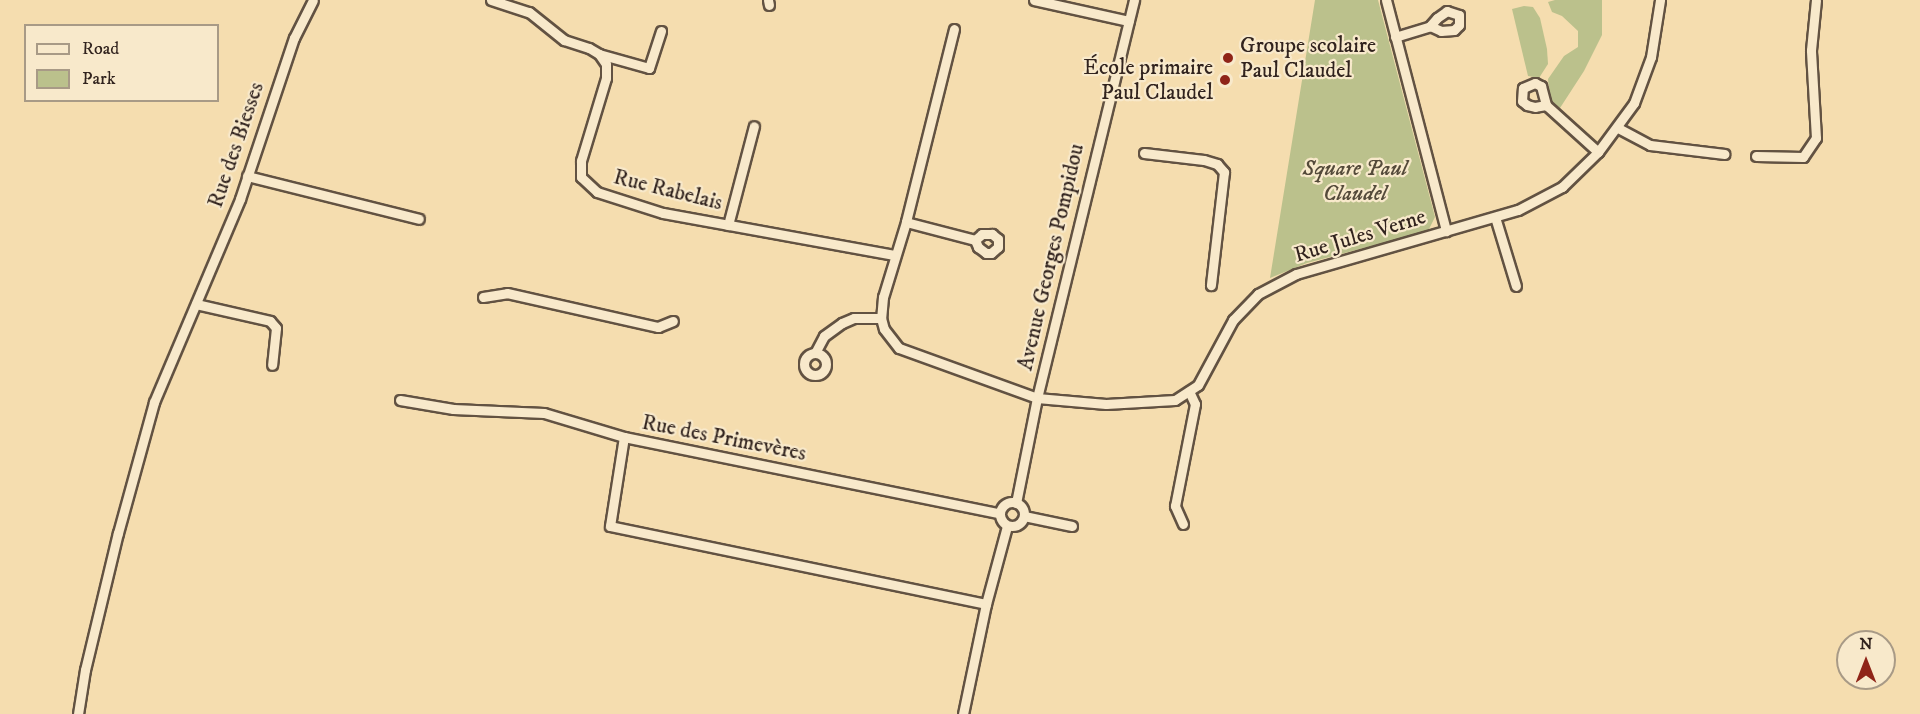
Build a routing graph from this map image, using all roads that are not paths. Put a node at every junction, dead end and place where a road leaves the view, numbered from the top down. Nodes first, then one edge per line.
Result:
1 (313, 0) edge
2 (491, 0) edge
3 (1034, 0) edge
4 (1134, 0) edge
5 (1386, 0) edge
6 (1660, 0) edge
7 (1816, 0) edge
8 (1128, 21) junction
9 (1430, 26) dead end
10 (954, 29) dead end
11 (661, 31) dead end
12 (1395, 37) junction
13 (599, 54) junction
14 (1546, 105) dead end
15 (754, 126) dead end
16 (1618, 128) junction
17 (1598, 152) junction
18 (1144, 153) dead end
19 (1724, 154) dead end
20 (1756, 156) dead end
21 (247, 176) junction
22 (1496, 217) junction
23 (419, 219) dead end
24 (906, 222) junction
25 (728, 225) junction
26 (1446, 231) junction
27 (975, 240) dead end
28 (894, 255) junction
29 (1210, 285) dead end
30 (1516, 286) dead end
31 (483, 297) dead end
32 (196, 304) junction
33 (881, 318) junction
34 (673, 321) dead end
35 (815, 353) dead end
36 (272, 364) dead end
37 (1189, 391) junction
38 (1037, 399) junction
39 (400, 400) dead end
40 (624, 437) junction
41 (1016, 503) junction
42 (999, 513) junction
43 (1024, 516) junction
44 (1183, 524) dead end
45 (1007, 526) junction
46 (1072, 526) dead end
47 (986, 604) junction
48 (78, 714) edge
49 (963, 714) edge

1 - 21 street, Rue des Biesses
2 - 13 street
3 - 8 street
4 - 8 street, Avenue Georges Pompidou
5 - 12 street
6 - 16 street, Rue Jules Verne
7 - 20 street
8 - 38 street, Avenue Georges Pompidou
9 - 12 street
10 - 24 street
11 - 13 street
12 - 26 street
13 - 25 street, Rue Rabelais
14 - 17 street
15 - 25 street
16 - 17 street, Rue Jules Verne
16 - 19 street
17 - 22 street, Rue Jules Verne
18 - 29 street
21 - 23 street
21 - 32 street, Rue des Biesses
22 - 26 street, Rue Jules Verne
22 - 30 street
24 - 27 street
24 - 28 street
25 - 28 street, Rue Rabelais
26 - 37 street, Rue Jules Verne
28 - 33 street
31 - 34 street
32 - 36 street
32 - 48 street, Rue des Biesses
33 - 35 street
33 - 38 street
37 - 38 street
37 - 44 street
38 - 41 street, Avenue Georges Pompidou
39 - 40 street
40 - 42 street, Rue des Primevères
40 - 47 street, Rue des Primevères
41 - 42 street
41 - 43 street
42 - 45 street
43 - 45 street
43 - 46 street
45 - 47 street
47 - 49 street

